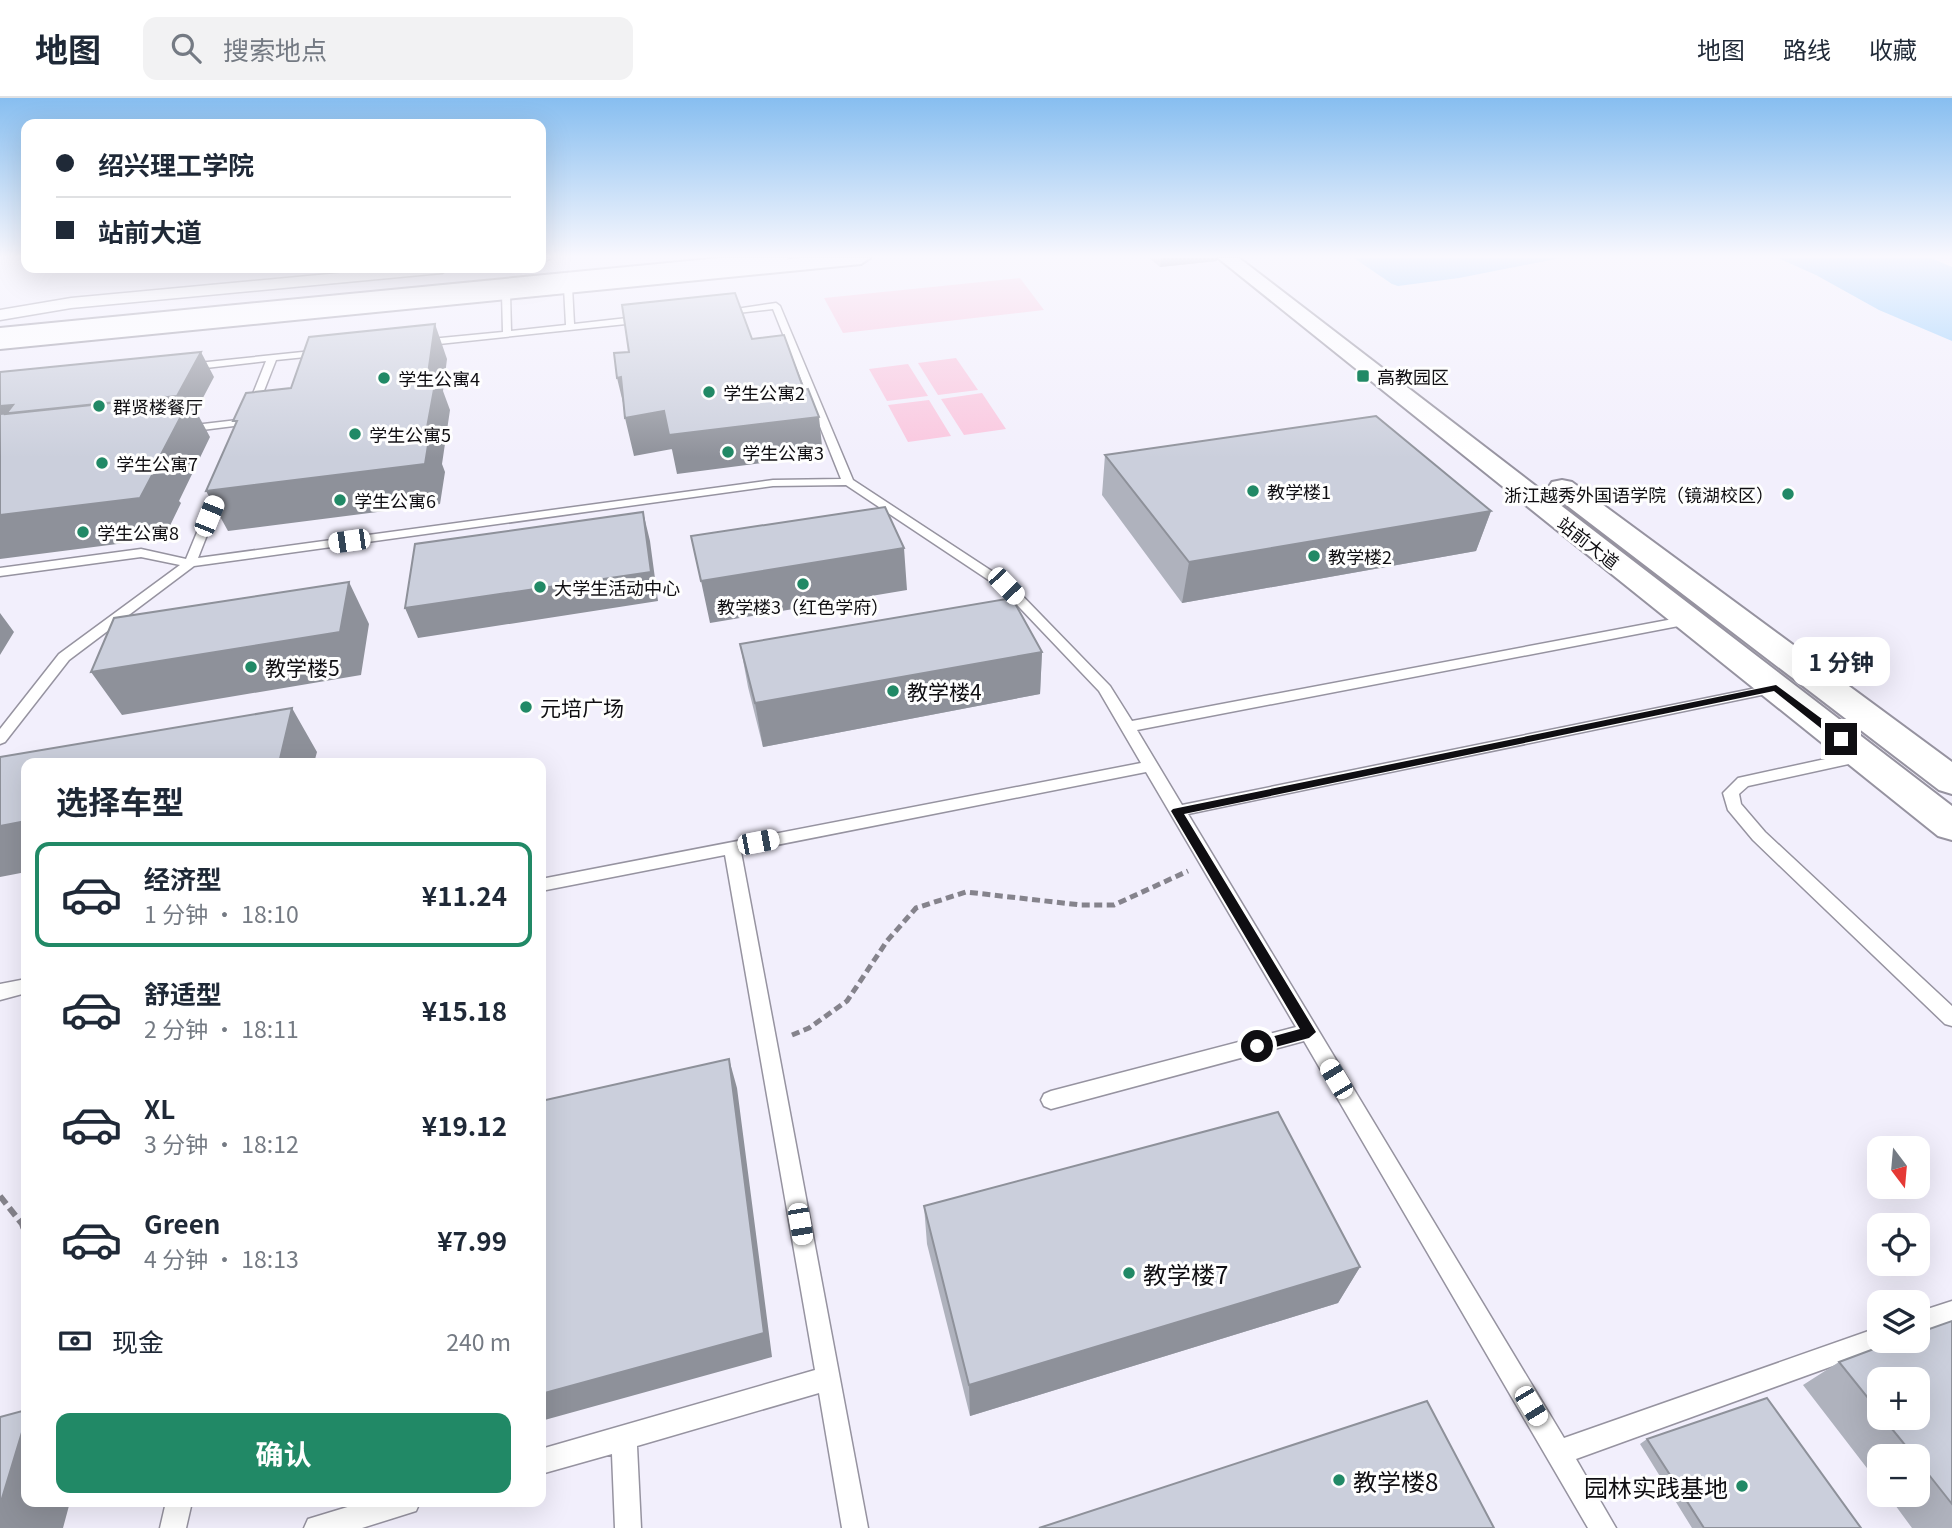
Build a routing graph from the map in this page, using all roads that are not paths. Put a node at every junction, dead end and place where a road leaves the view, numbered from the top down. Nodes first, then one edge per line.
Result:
1 (95, 325) edge
2 (178, 325) edge
3 (507, 325) edge
4 (593, 325) edge
5 (784, 325) edge
6 (1312, 325) edge
7 (1346, 325) edge
8 (570, 327) joint
9 (0, 334) edge
10 (507, 334) junction
11 (0, 342) edge
12 (410, 344) edge
13 (328, 352) edge
14 (272, 358) junction
15 (177, 368) edge
16 (246, 422) junction
17 (178, 430) edge
18 (241, 435) edge
19 (226, 473) edge
20 (848, 482) junction
21 (190, 563) junction
22 (0, 572) edge
23 (1689, 620) junction
24 (1776, 688) junction
25 (1128, 727) junction
26 (0, 739) edge
27 (1862, 756) junction
28 (1150, 766) junction
29 (1952, 781) edge
30 (1177, 811) junction
31 (1952, 826) edge
32 (732, 848) junction
33 (546, 884) edge
34 (21, 987) edge
35 (0, 992) edge
36 (1952, 1018) edge
37 (1309, 1032) junction
38 (1051, 1100) dead end
39 (1952, 1311) edge
40 (1930, 1319) edge
41 (1867, 1343) edge
42 (828, 1378) junction
43 (624, 1438) junction
44 (1558, 1453) junction
45 (546, 1461) edge
46 (178, 1507) edge
47 (391, 1507) edge
48 (325, 1527) edge
49 (173, 1528) edge
50 (628, 1528) edge
51 (855, 1528) edge
52 (1603, 1528) edge

1 - 9 main road
2 - 11 main road
3 - 10 lane
4 - 8 lane
5 - 20 lane
6 - 23 main road, 站前大道
7 - 29 main road, 站前大道
8 - 10 lane
10 - 12 lane
13 - 14 lane
14 - 15 lane
14 - 16 lane
16 - 17 lane
16 - 18 lane
19 - 21 lane
20 - 21 lane
20 - 25 lane
21 - 22 lane
21 - 26 lane
23 - 24 main road, 站前大道
23 - 25 lane
24 - 27 main road, 站前大道
24 - 30 lane
25 - 28 lane
27 - 31 main road, 站前大道
27 - 36 lane
28 - 30 lane
28 - 32 lane
30 - 37 lane
32 - 33 lane
32 - 42 lane
34 - 35 lane
37 - 38 lane
37 - 44 lane
39 - 40 lane
41 - 44 lane
42 - 43 lane
42 - 51 lane
43 - 45 lane
43 - 50 lane
44 - 52 lane
46 - 49 lane
47 - 48 lane

